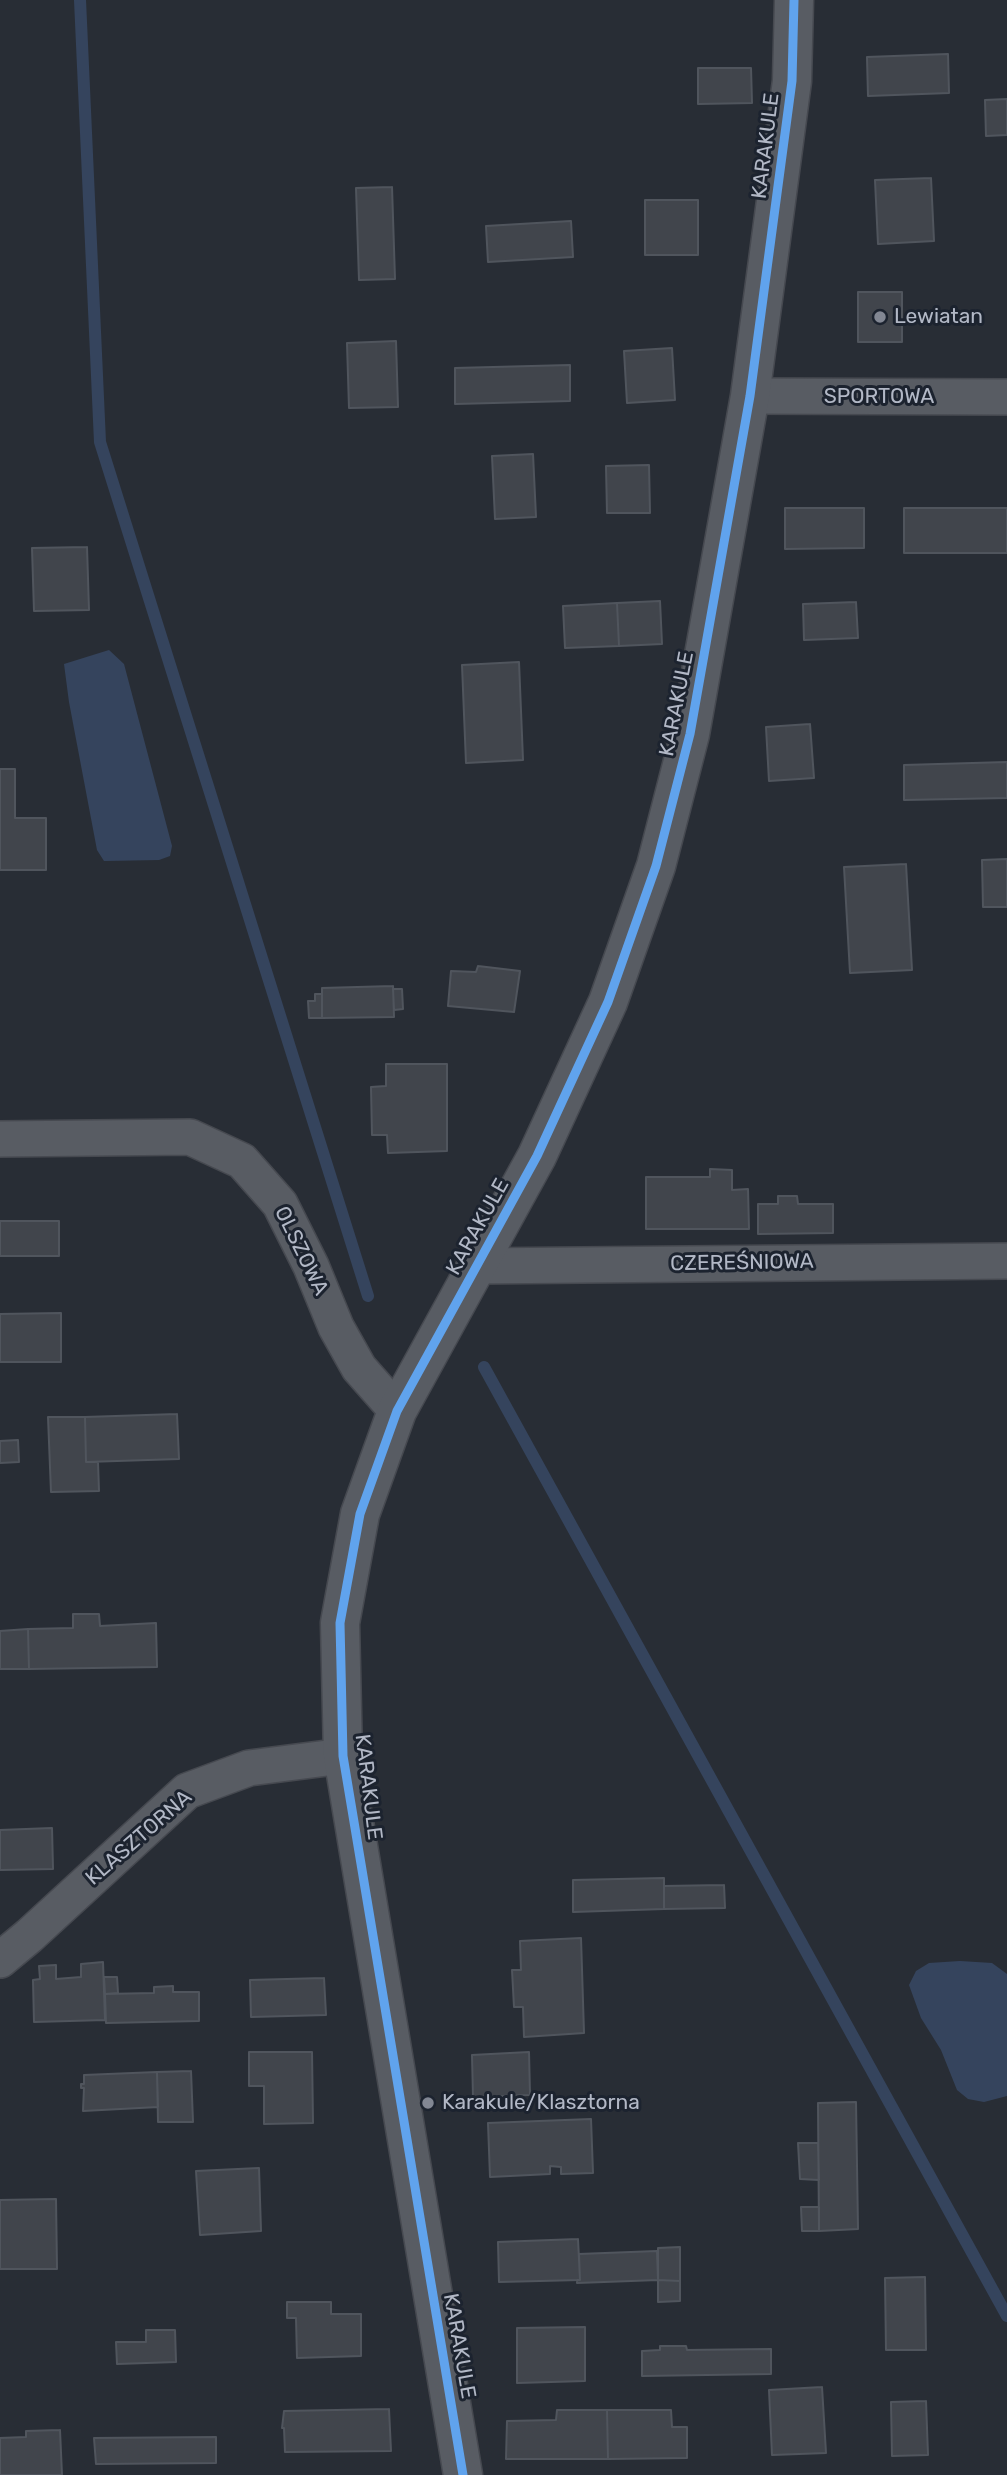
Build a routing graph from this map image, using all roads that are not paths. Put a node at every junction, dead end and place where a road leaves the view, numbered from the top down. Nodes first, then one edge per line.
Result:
1 (794, 0) edge
2 (750, 396) junction
3 (1007, 397) edge
4 (0, 1139) edge
5 (1007, 1261) edge
6 (476, 1266) junction
7 (397, 1410) junction
8 (343, 1756) junction
9 (0, 1960) edge
10 (463, 2475) edge

1 - 2 street, KARAKULE
2 - 3 street, SPORTOWA
2 - 6 street, KARAKULE
4 - 7 street, OLSZOWA
5 - 6 street, CZEREŚNIOWA
6 - 7 street, KARAKULE
7 - 8 street, KARAKULE
8 - 9 street, KLASZTORNA
8 - 10 street, KARAKULE

